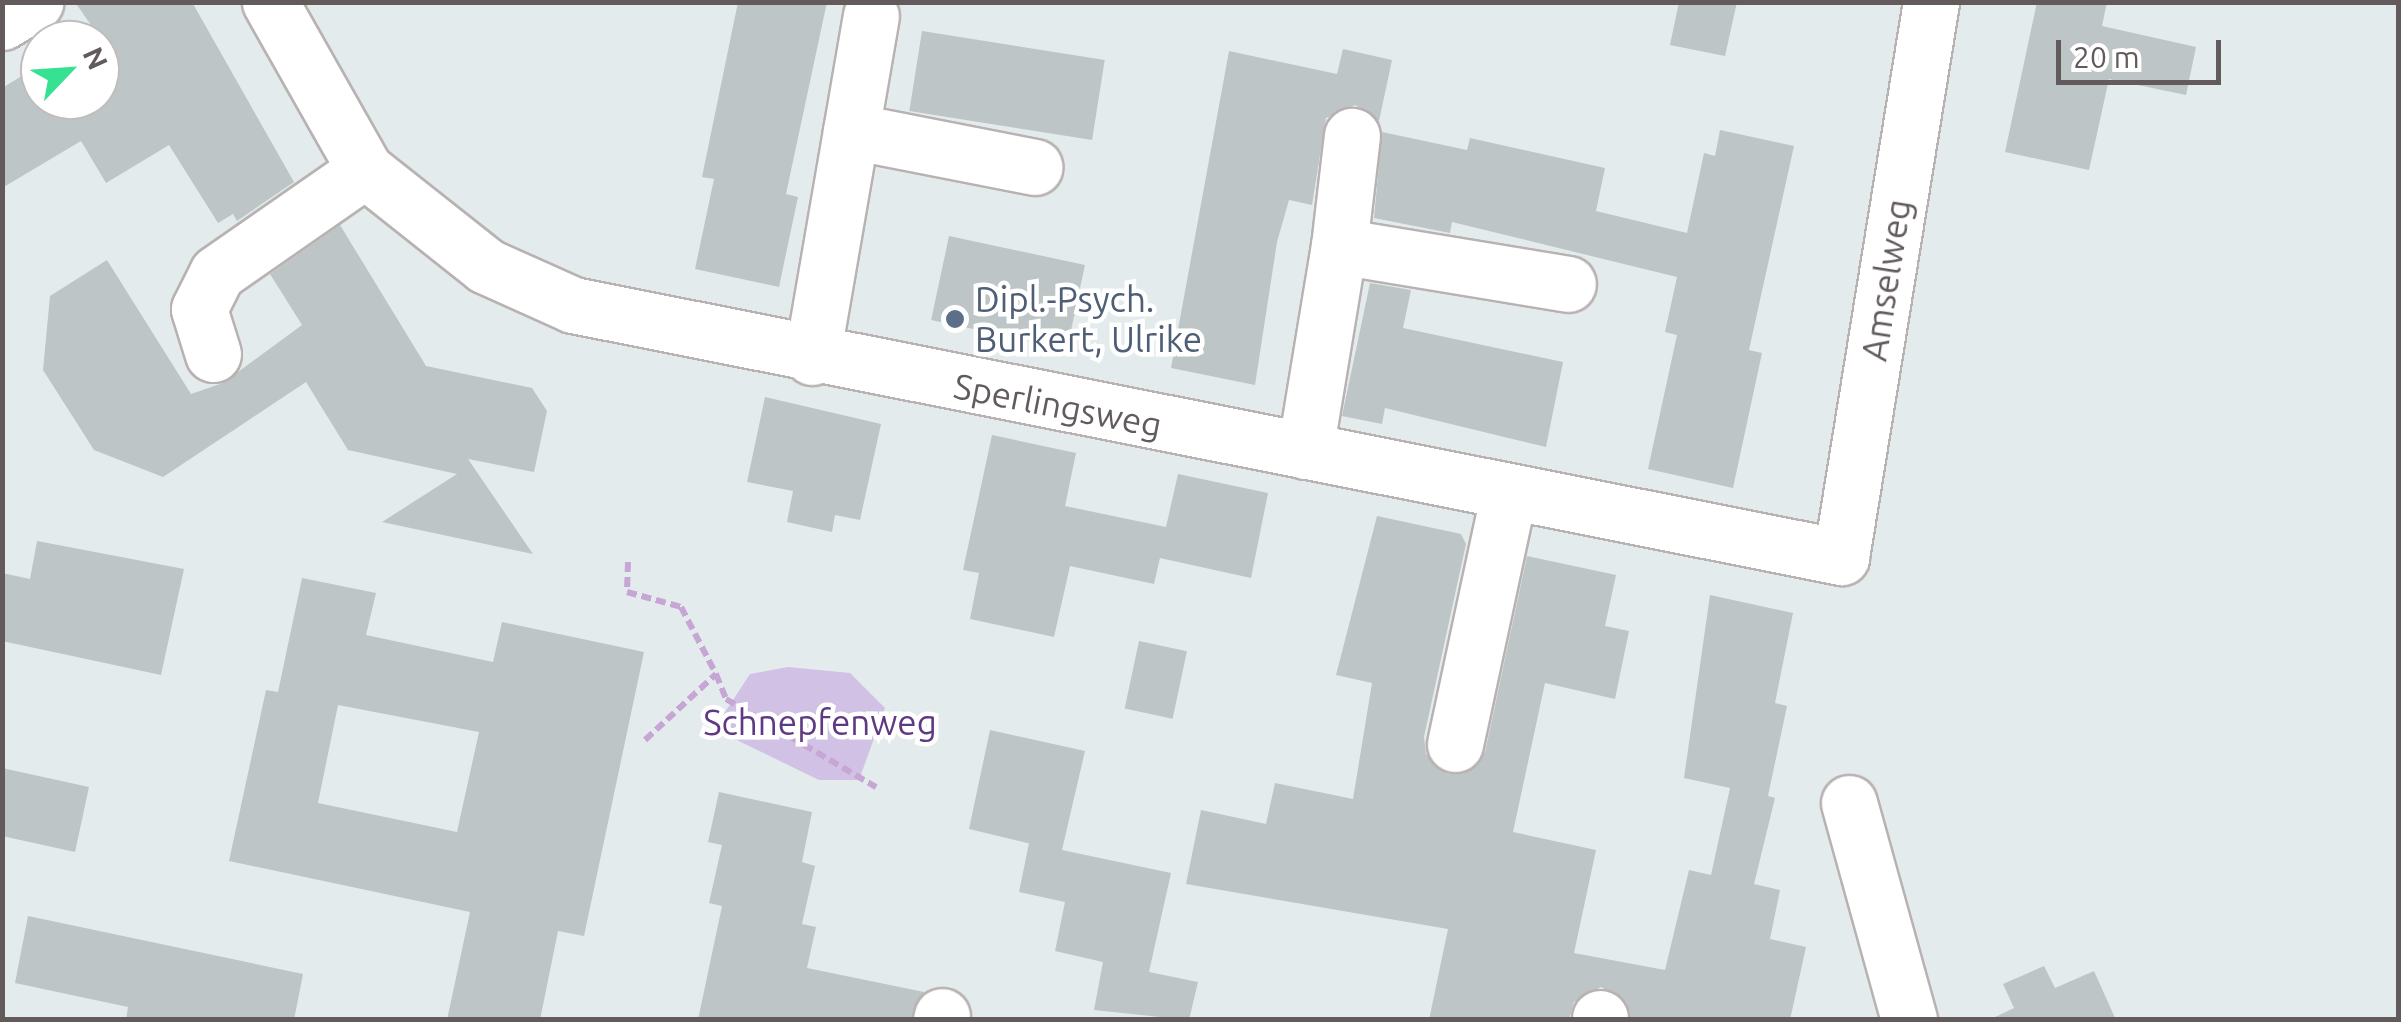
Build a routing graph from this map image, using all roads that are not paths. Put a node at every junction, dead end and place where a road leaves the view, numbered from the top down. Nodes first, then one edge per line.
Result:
1 (35, 2) edge
2 (270, 2) edge
3 (1931, 2) edge
4 (871, 16) dead end
5 (2, 22) edge
6 (851, 131) junction
7 (1352, 136) dead end
8 (1034, 167) dead end
9 (365, 170) junction
10 (1339, 246) junction
11 (1568, 284) dead end
12 (213, 354) dead end
13 (812, 356) junction
14 (1305, 451) junction
15 (1509, 493) junction
16 (1841, 557) joint
17 (1454, 744) dead end
18 (1849, 803) dead end
19 (1910, 1020) edge

1 - 5 street
2 - 9 street, Sperlingsweg
3 - 16 street, Amselweg
4 - 6 street
6 - 8 street
6 - 13 street
7 - 10 street
9 - 12 street
9 - 13 street, Sperlingsweg
10 - 11 street
10 - 14 street
13 - 14 street, Sperlingsweg
14 - 15 street, Sperlingsweg
15 - 16 street, Sperlingsweg
15 - 17 street
18 - 19 street

